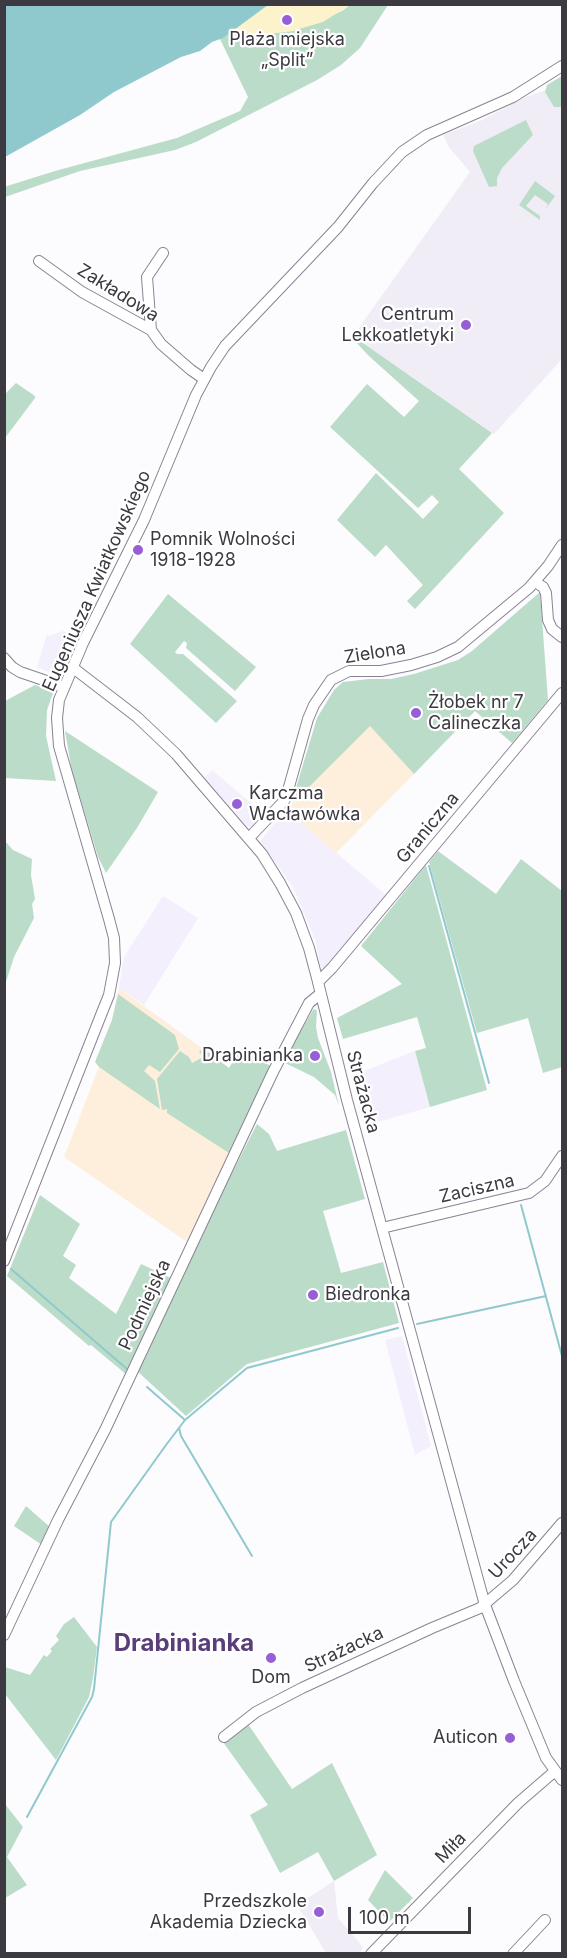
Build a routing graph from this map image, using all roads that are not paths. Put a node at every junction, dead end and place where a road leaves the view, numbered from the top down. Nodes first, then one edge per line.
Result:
1 (562, 66) edge
2 (163, 253) dead end
3 (39, 261) dead end
4 (152, 330) junction
5 (204, 379) junction
6 (562, 545) edge
7 (535, 582) junction
8 (562, 638) edge
9 (4, 658) edge
10 (72, 668) junction
11 (64, 687) junction
12 (562, 693) edge
13 (249, 838) junction
14 (318, 982) junction
15 (320, 994) junction
16 (562, 1156) edge
17 (382, 1227) junction
18 (4, 1261) edge
19 (562, 1523) edge
20 (485, 1605) junction
21 (4, 1635) edge
22 (224, 1737) dead end
23 (559, 1776) edge
24 (545, 1920) dead end
25 (374, 1952) edge
26 (513, 1953) edge

1 - 5 street, Eugeniusza Kwiatkowskiego
2 - 4 street
3 - 4 street, Zakładowa
4 - 5 street, Zakładowa
5 - 10 street, Eugeniusza Kwiatkowskiego
6 - 7 street, Zielona
7 - 8 street
7 - 13 street, Zielona
9 - 11 street
10 - 11 street, Eugeniusza Kwiatkowskiego
10 - 13 street, Strażacka
11 - 18 street, Eugeniusza Kwiatkowskiego
12 - 14 street, Graniczna
13 - 14 street, Strażacka
14 - 15 street, Strażacka
15 - 17 street, Strażacka
15 - 21 street, Podmiejska
16 - 17 street, Zaciszna
17 - 20 street, Strażacka
19 - 20 street, Urocza
20 - 22 street, Strażacka
20 - 23 street, Strażacka
23 - 25 street, Miła
24 - 26 street

